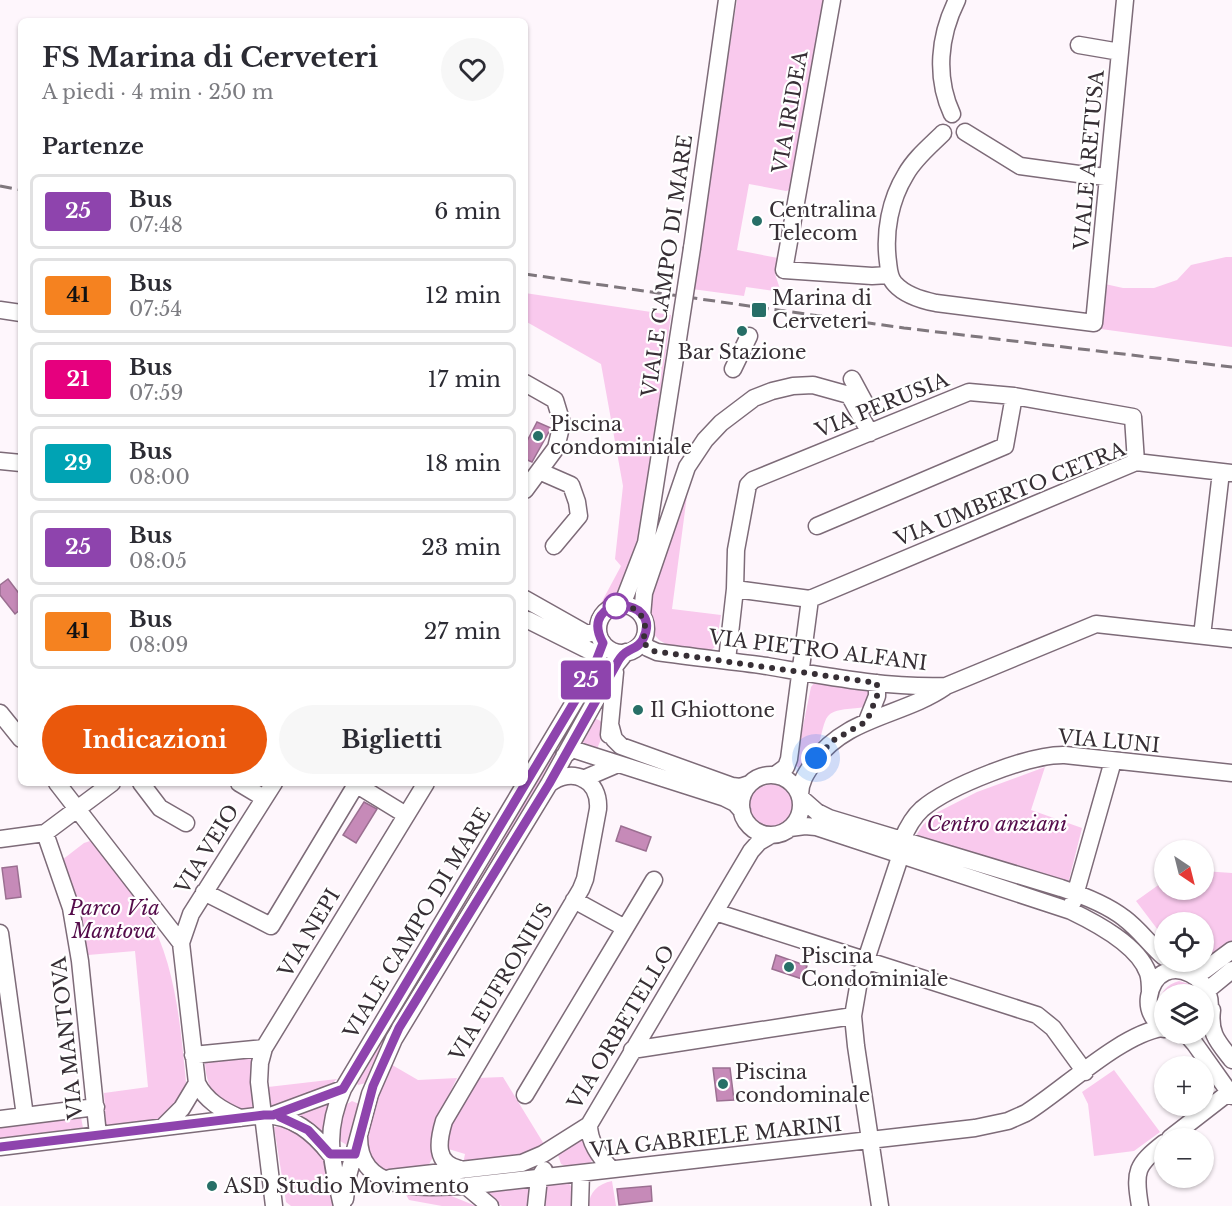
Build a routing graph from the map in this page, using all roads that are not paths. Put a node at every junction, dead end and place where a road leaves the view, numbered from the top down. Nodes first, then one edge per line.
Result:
1 (727, 0) edge
2 (832, 0) edge
3 (957, 0) edge
4 (1125, 0) edge
5 (1079, 45) dead end
6 (1120, 52) junction
7 (952, 114) junction
8 (965, 132) junction
9 (943, 133) junction
10 (1108, 177) junction
11 (889, 275) junction
12 (0, 310) edge
13 (18, 313) edge
14 (749, 336) dead end
15 (733, 369) dead end
16 (852, 379) dead end
17 (528, 385) edge
18 (1014, 396) junction
19 (874, 430) junction
20 (0, 461) edge
21 (1136, 462) junction
22 (18, 463) edge
23 (539, 471) junction
24 (1226, 472) edge
25 (528, 486) edge
26 (817, 526) dead end
27 (646, 543) junction
28 (554, 546) dead end
29 (652, 569) junction
30 (735, 589) junction
31 (810, 599) junction
32 (531, 601) edge
33 (622, 605) junction
34 (642, 616) junction
35 (528, 623) edge
36 (1202, 636) junction
37 (1232, 639) edge
38 (642, 642) junction
39 (600, 643) junction
40 (621, 658) junction
41 (727, 660) junction
42 (802, 672) junction
43 (877, 683) junction
44 (946, 686) junction
45 (0, 713) edge
46 (867, 721) junction
47 (610, 724) junction
48 (18, 735) edge
49 (547, 748) junction
50 (564, 756) junction
51 (596, 756) junction
52 (1113, 761) junction
53 (618, 764) junction
54 (1232, 773) edge
55 (775, 775) junction
56 (583, 779) junction
57 (528, 780) edge
58 (549, 784) junction
59 (749, 784) junction
60 (59, 786) edge
61 (108, 786) edge
62 (143, 786) edge
63 (243, 786) edge
64 (272, 786) edge
65 (356, 786) edge
66 (360, 786) edge
67 (424, 786) edge
68 (524, 786) edge
69 (800, 796) junction
70 (264, 798) junction
71 (78, 809) junction
72 (406, 815) junction
73 (746, 818) junction
74 (186, 823) dead end
75 (790, 828) junction
76 (45, 833) junction
77 (771, 835) junction
78 (0, 839) edge
79 (901, 847) junction
80 (751, 851) junction
81 (654, 880) dead end
82 (204, 892) junction
83 (1075, 893) junction
84 (574, 900) junction
85 (1071, 911) junction
86 (715, 912) junction
87 (625, 928) junction
88 (0, 933) edge
89 (181, 944) junction
90 (1154, 947) edge
91 (1232, 950) edge
92 (865, 960) junction
93 (1214, 963) edge
94 (1232, 970) edge
95 (1169, 972) edge
96 (1190, 972) edge
97 (1207, 984) edge
98 (1214, 985) edge
99 (1149, 997) junction
100 (853, 1016) junction
101 (1154, 1019) edge
102 (1154, 1032) edge
103 (1214, 1035) edge
104 (1125, 1042) junction
105 (1195, 1044) edge
106 (264, 1048) junction
107 (632, 1050) junction
108 (193, 1055) junction
109 (1232, 1060) edge
110 (1085, 1072) junction
111 (197, 1083) junction
112 (343, 1089) junction
113 (1231, 1092) edge
114 (525, 1095) dead end
115 (96, 1107) junction
116 (367, 1107) junction
117 (268, 1115) junction
118 (25, 1116) junction
119 (240, 1118) junction
120 (0, 1119) edge
121 (589, 1125) junction
122 (162, 1127) junction
123 (1183, 1128) edge
124 (98, 1135) junction
125 (359, 1137) junction
126 (870, 1141) junction
127 (560, 1144) junction
128 (0, 1147) edge
129 (1154, 1152) edge
130 (330, 1154) junction
131 (355, 1154) junction
132 (463, 1169) junction
133 (611, 1169) junction
134 (581, 1173) junction
135 (539, 1178) junction
136 (385, 1179) junction
137 (466, 1186) junction
138 (274, 1206) edge
139 (344, 1206) edge
140 (490, 1206) edge
141 (536, 1206) edge
142 (580, 1206) edge
143 (880, 1206) edge
144 (1140, 1206) edge

1 - 27 street, VIALE CAMPO DI MARE, bridge
2 - 11 street, VIA IRIDEA
3 - 7 street
4 - 6 street, VIALE ARETUSA
5 - 6 street
6 - 10 street, VIALE ARETUSA
7 - 8 street
7 - 9 street
8 - 9 street
8 - 10 street
9 - 11 street
10 - 11 street, VIALE ARETUSA
12 - 13 street
14 - 15 street
16 - 19 street
17 - 23 street
18 - 19 street, VIA PERUSIA
18 - 21 street, VIA PERUSIA
18 - 26 street
19 - 29 street
19 - 30 street, VIA PERUSIA
20 - 22 street
21 - 24 street, VIA UMBERTO CETRA
21 - 31 street, VIA UMBERTO CETRA
23 - 25 street
23 - 28 street
24 - 36 street
27 - 29 street
27 - 33 street, VIALE CAMPO DI MARE
29 - 34 street
30 - 31 street
30 - 41 street
31 - 42 street
32 - 39 street
33 - 34 street
33 - 39 street
34 - 38 street
35 - 39 street
36 - 37 street, VIA PIETRO ALFANI
36 - 44 street, VIA PIETRO ALFANI
38 - 40 street
38 - 41 street, VIA PIETRO ALFANI
39 - 40 street
39 - 49 street, VIALE CAMPO DI MARE
40 - 47 street
40 - 50 street, VIALE CAMPO DI MARE
41 - 42 street, VIA PIETRO ALFANI
42 - 43 street, VIA PIETRO ALFANI
42 - 55 street
43 - 44 street, VIA PIETRO ALFANI
43 - 46 street
44 - 46 street
45 - 48 street
46 - 69 street
47 - 51 street
47 - 59 street
49 - 50 street
49 - 57 street, VIALE CAMPO DI MARE
50 - 51 street
50 - 58 street, VIALE CAMPO DI MARE
51 - 53 street
52 - 54 street, VIA LUNI
52 - 79 street, VIA LUNI
52 - 83 street
53 - 56 street
53 - 73 street
55 - 59 street
55 - 69 street
56 - 58 street
56 - 84 street, VIA EUFRONIUS
58 - 116 street, VIALE CAMPO DI MARE
59 - 73 street
60 - 71 street
61 - 71 street
62 - 74 street
63 - 70 street
64 - 70 street, VIA VEIO
65 - 82 street
66 - 72 street
67 - 72 street, VIA NEPI
68 - 112 street, VIALE CAMPO DI MARE
69 - 75 street
69 - 79 street
70 - 82 street, VIA VEIO
71 - 76 street
71 - 89 street
72 - 106 street, VIA NEPI
73 - 77 street
73 - 80 street
75 - 77 street
75 - 79 street
76 - 78 street
76 - 115 street, VIA MANTOVA
77 - 80 street, VIA ORBETELLO
79 - 83 street
79 - 85 street
79 - 92 street, VIA LUNI
80 - 86 street, VIA ORBETELLO
81 - 87 street
82 - 89 street, VIA VEIO
83 - 85 street
83 - 90 street
84 - 87 street
84 - 132 street, VIA EUFRONIUS
85 - 99 street
86 - 92 street
86 - 107 street, VIA ORBETELLO
87 - 114 street
88 - 118 street
89 - 108 street, VIA VEIO
91 - 93 street
92 - 100 street, VIA LUNI
92 - 110 street
94 - 98 street
95 - 99 street
96 - 97 street
99 - 101 street
99 - 104 street, VIA GABRIELE MARINI
100 - 107 street
100 - 126 street, VIA LUNI
102 - 104 street, VIA GABRIELE MARINI
103 - 109 street
104 - 110 street, VIA GABRIELE MARINI
105 - 113 street
106 - 108 street
106 - 117 street, VIA NEPI
107 - 121 street, VIA ORBETELLO
108 - 111 street, VIA VEIO
110 - 126 street, VIA GABRIELE MARINI
111 - 119 street
111 - 122 street
112 - 116 street
112 - 117 street
112 - 130 street, VIALE CAMPO DI MARE
113 - 123 street
115 - 118 street
115 - 124 street, VIA MANTOVA
116 - 125 street, VIALE CAMPO DI MARE
117 - 119 street
117 - 130 street
117 - 138 street, VIA NEPI
118 - 120 street
119 - 122 street
121 - 127 street, VIA ORBETELLO
121 - 133 street
122 - 124 street
124 - 128 street
125 - 131 street, VIALE CAMPO DI MARE
125 - 136 street
126 - 133 street, VIA GABRIELE MARINI
126 - 143 street, VIA LUNI
127 - 132 street, VIA ORBETELLO
127 - 135 street
129 - 144 street
130 - 131 street
130 - 139 street, VIALE CAMPO DI MARE
131 - 139 street, VIALE CAMPO DI MARE
132 - 136 street, VIA ORBETELLO
133 - 134 street, VIA GABRIELE MARINI
134 - 135 street, VIA GABRIELE MARINI
134 - 142 street
135 - 137 street, VIA GABRIELE MARINI
135 - 141 street
136 - 137 street, VIA GABRIELE MARINI
137 - 140 street

